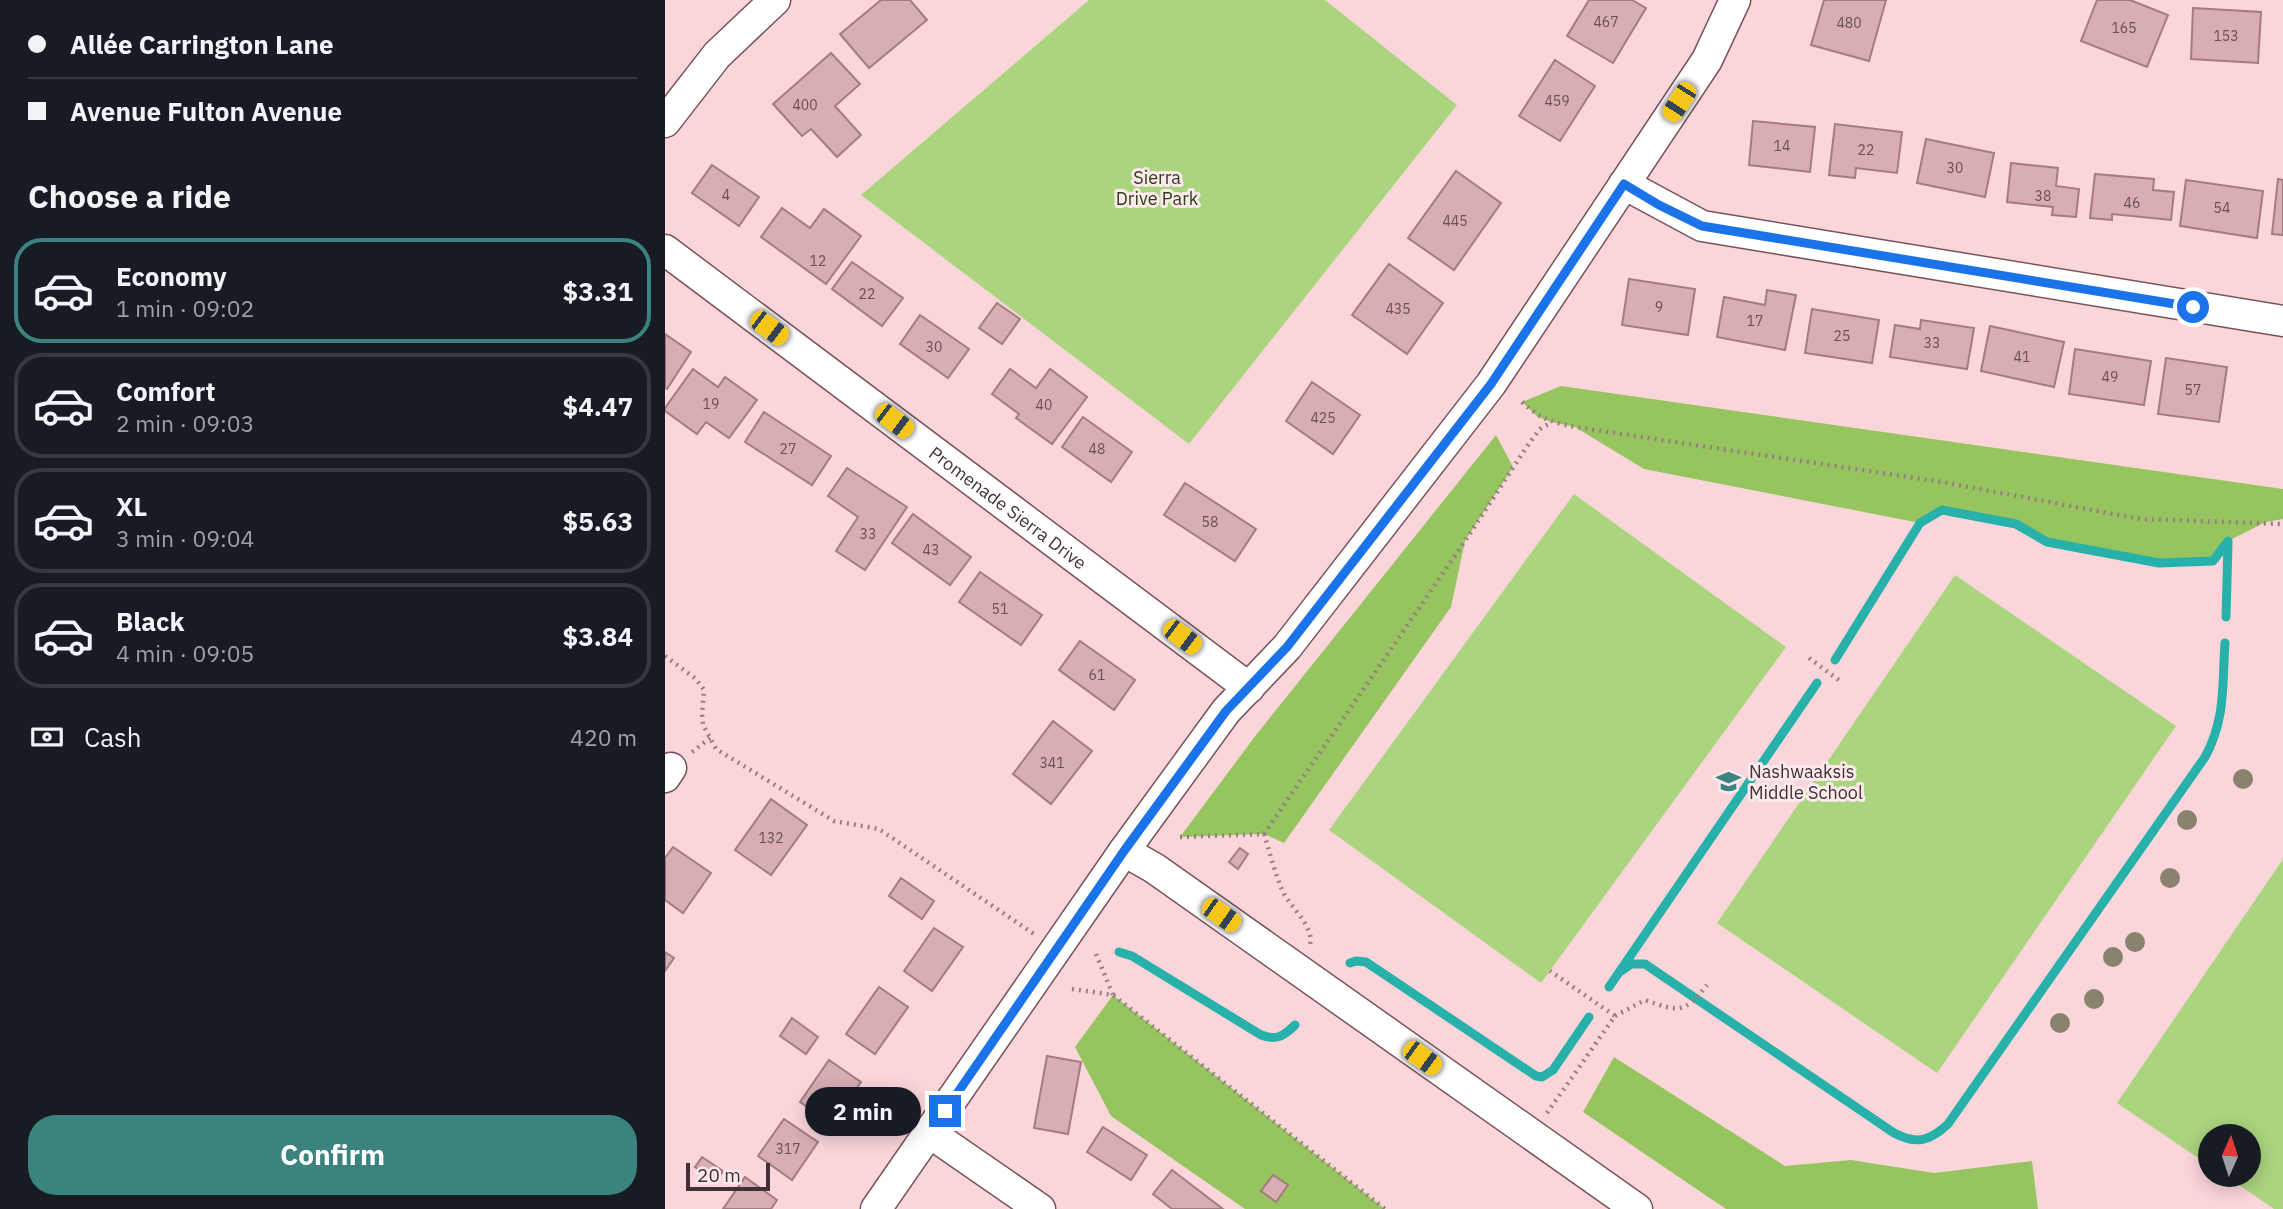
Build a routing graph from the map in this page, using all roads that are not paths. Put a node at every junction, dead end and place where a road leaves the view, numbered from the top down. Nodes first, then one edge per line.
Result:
1 (775, 0) edge
2 (1735, 0) edge
3 (665, 122) edge
4 (1624, 184) junction
5 (665, 250) edge
6 (2283, 321) edge
7 (1249, 688) junction
8 (1124, 851) junction
9 (930, 1133) junction
10 (876, 1209) edge
11 (1040, 1209) edge
12 (1637, 1209) edge

1 - 3 street
2 - 4 street
4 - 6 street
4 - 7 street
5 - 7 street, Promenade Sierra Drive
7 - 8 street
8 - 9 street
8 - 12 street
9 - 10 street
9 - 11 street

